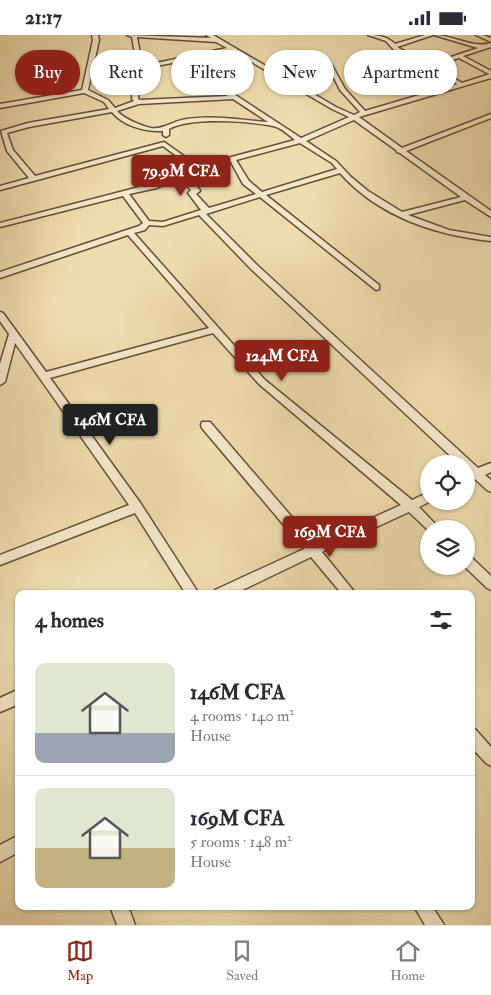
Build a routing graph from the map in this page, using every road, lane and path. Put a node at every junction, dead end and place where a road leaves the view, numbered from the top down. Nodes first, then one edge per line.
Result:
1 (95, 35) edge
2 (130, 35) edge
3 (134, 35) edge
4 (195, 35) edge
5 (209, 35) edge
6 (371, 35) edge
7 (430, 35) edge
8 (437, 35) edge
9 (479, 35) edge
10 (187, 38) junction
11 (216, 40) junction
12 (491, 41) edge
13 (491, 45) edge
14 (394, 46) junction
15 (480, 47) junction
16 (232, 48) junction
17 (137, 50) edge
18 (224, 50) edge
19 (398, 50) edge
20 (459, 56) joint
21 (334, 73) edge
22 (491, 75) edge
23 (457, 82) edge
24 (462, 85) junction
25 (85, 91) junction
26 (136, 95) edge
27 (231, 95) edge
28 (234, 97) junction
29 (138, 102) junction
30 (0, 107) edge
31 (113, 110) junction
32 (364, 113) junction
33 (491, 116) edge
34 (356, 118) junction
35 (275, 124) junction
36 (166, 129) junction
37 (302, 141) junction
38 (164, 144) junction
39 (399, 151) junction
40 (233, 160) junction
41 (189, 162) junction
42 (215, 164) junction
43 (192, 170) junction
44 (341, 170) junction
45 (181, 176) junction
46 (34, 179) junction
47 (0, 188) edge
48 (260, 194) junction
49 (125, 195) junction
50 (464, 198) junction
51 (490, 212) edge
52 (202, 214) junction
53 (403, 214) junction
54 (147, 223) junction
55 (0, 225) edge
56 (130, 233) junction
57 (491, 239) edge
58 (0, 275) edge
59 (376, 287) dead end
60 (0, 315) edge
61 (216, 329) junction
62 (13, 334) junction
63 (44, 376) junction
64 (0, 382) edge
65 (206, 425) dead end
66 (456, 455) edge
67 (491, 467) edge
68 (475, 475) edge
69 (475, 479) edge
70 (491, 487) edge
71 (420, 501) edge
72 (410, 505) junction
73 (137, 507) junction
74 (425, 520) edge
75 (313, 551) junction
76 (0, 560) edge
77 (475, 569) edge
78 (491, 584) edge
79 (190, 590) edge
80 (229, 590) edge
81 (347, 590) edge
82 (15, 698) edge
83 (0, 705) edge
84 (475, 740) edge
85 (491, 758) edge
86 (15, 845) edge
87 (0, 854) edge
88 (120, 910) edge
89 (425, 910) edge
90 (126, 925) edge
91 (435, 925) edge

1 - 25 street
2 - 3 street
3 - 10 street
3 - 17 street
4 - 10 street
5 - 11 street
6 - 14 street
7 - 14 street
8 - 15 street
9 - 12 street
10 - 11 street
11 - 16 street
13 - 15 street
14 - 19 street
15 - 20 street
16 - 18 street
16 - 34 street
20 - 22 street
21 - 32 street
22 - 24 street
23 - 24 street
24 - 32 street
25 - 30 street
25 - 31 street
26 - 29 street
27 - 28 street
28 - 29 street
28 - 35 street
29 - 31 street
31 - 36 street
31 - 46 street
32 - 34 street
33 - 39 street
34 - 37 street
34 - 39 street
35 - 36 street
35 - 37 street
36 - 38 street
37 - 40 street
37 - 44 street
38 - 41 street
38 - 46 street
39 - 50 street
40 - 42 street
40 - 48 street
41 - 42 street
41 - 43 street
42 - 43 street
43 - 45 street
44 - 48 street
44 - 53 street
45 - 49 street
45 - 52 street
46 - 47 street
48 - 52 street
48 - 59 street
49 - 54 street
49 - 55 street
50 - 51 street
50 - 53 street
52 - 54 street
52 - 66 street
53 - 57 street
54 - 56 street
56 - 58 street
56 - 61 street
60 - 62 street
61 - 63 street
61 - 72 street
62 - 63 street
62 - 64 street
63 - 73 street
65 - 75 street
67 - 68 street
69 - 70 street
71 - 72 street
72 - 74 street
72 - 75 street
73 - 76 street
73 - 79 street
75 - 80 street
75 - 81 street
77 - 78 street
82 - 83 street
84 - 85 street
86 - 87 street
88 - 90 street
89 - 91 street

